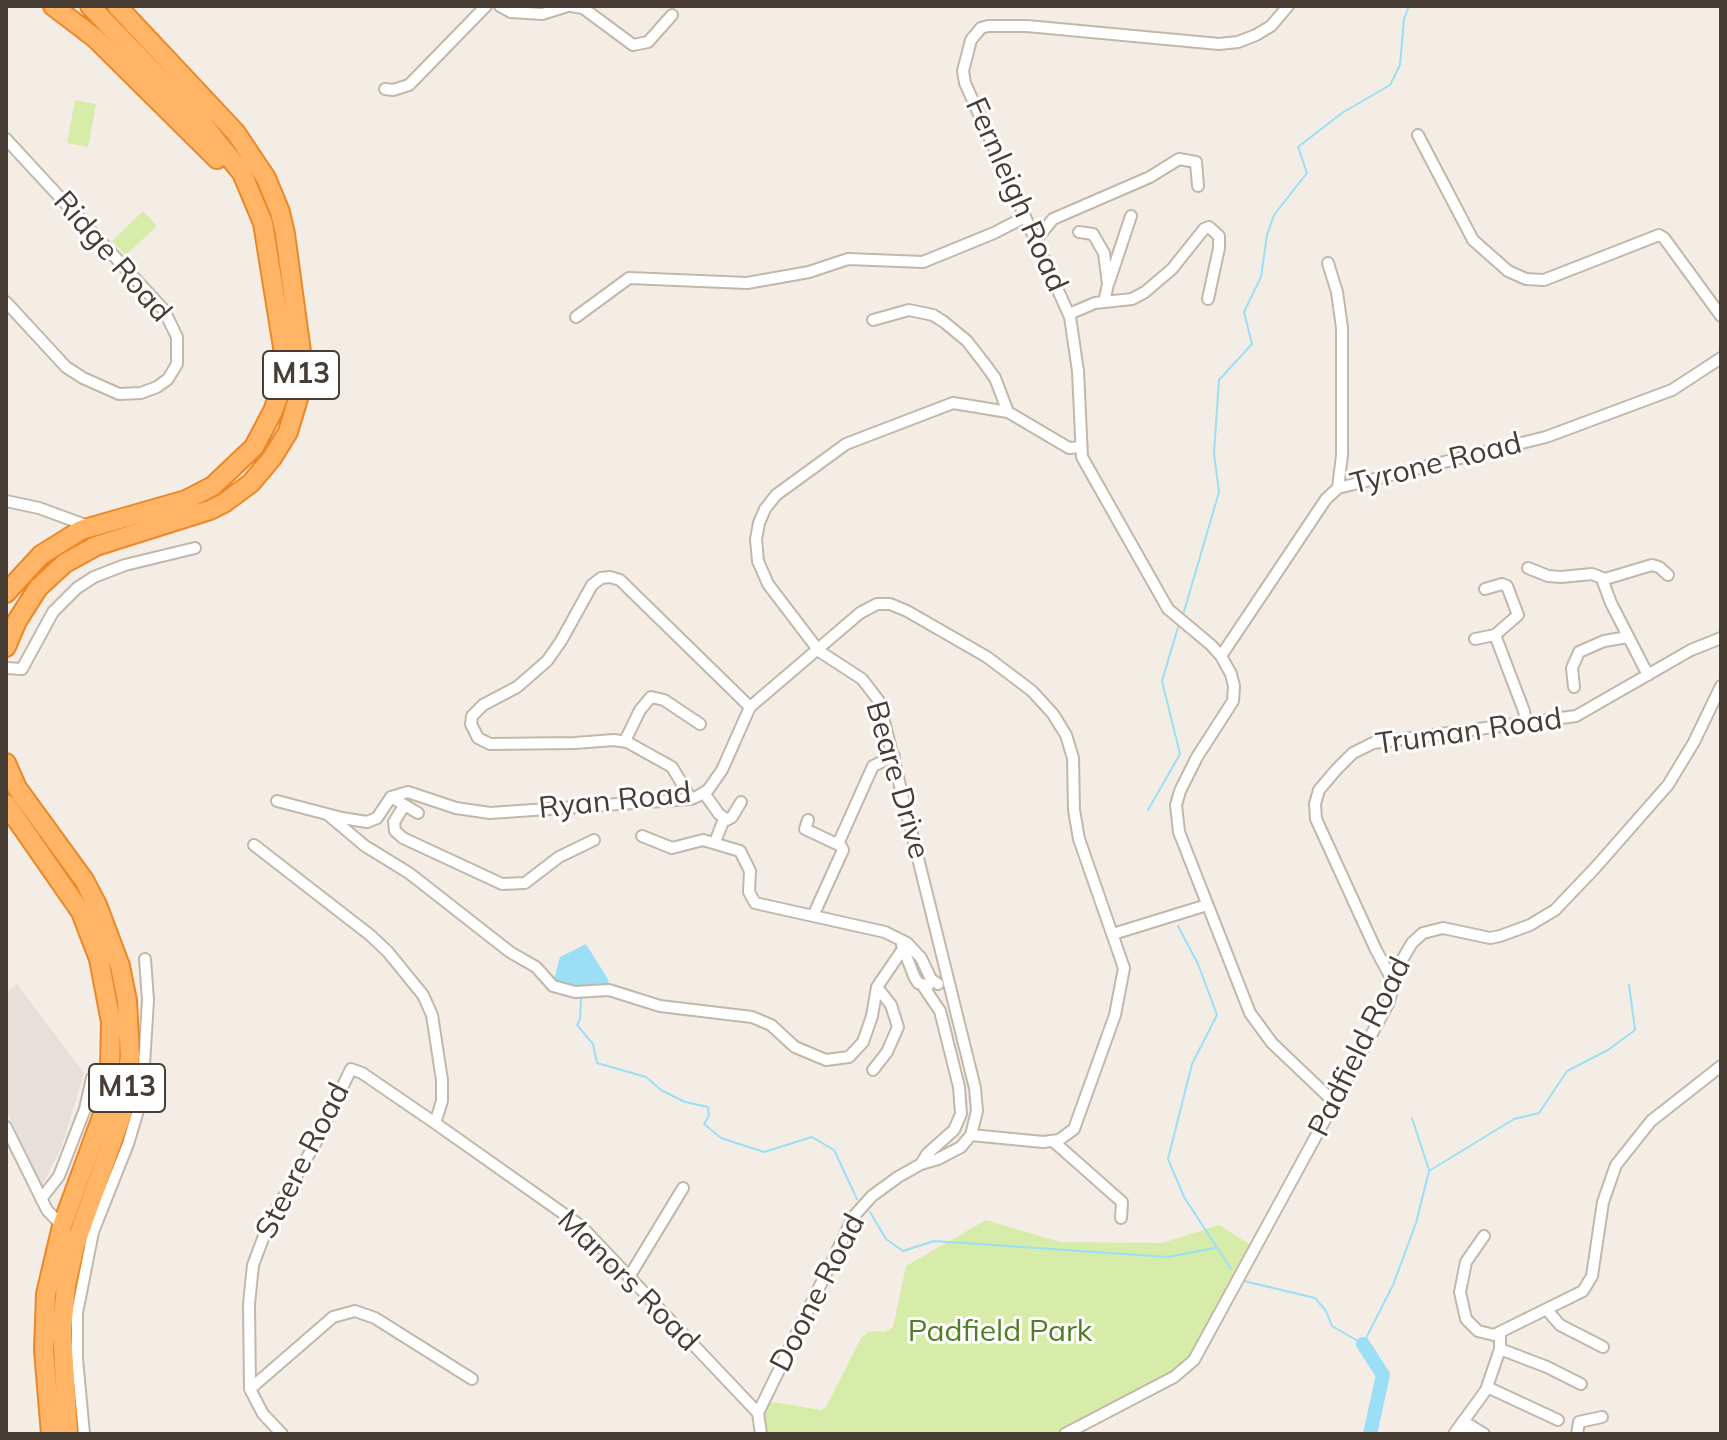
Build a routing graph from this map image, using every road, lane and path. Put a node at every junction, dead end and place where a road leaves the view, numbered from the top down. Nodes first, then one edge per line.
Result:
1 (53, 6) edge
2 (90, 6) edge
3 (117, 6) edge
4 (486, 6) edge
5 (500, 6) edge
6 (569, 6) edge
7 (1288, 6) edge
8 (672, 15) dead end
9 (385, 89) dead end
10 (1418, 135) dead end
11 (6, 139) edge
12 (1198, 186) dead end
13 (1131, 216) dead end
14 (1025, 217) junction
15 (1079, 232) dead end
16 (1035, 241) junction
17 (267, 248) junction
18 (1328, 263) dead end
19 (1108, 284) junction
20 (1208, 299) dead end
21 (6, 302) edge
22 (1104, 302) junction
23 (1069, 314) junction
24 (1721, 316) edge
25 (576, 317) dead end
26 (873, 320) dead end
27 (1721, 358) edge
28 (1008, 412) junction
29 (1081, 447) junction
30 (1338, 488) junction
31 (6, 501) edge
32 (89, 527) junction
33 (195, 548) dead end
34 (1528, 568) dead end
35 (1668, 575) dead end
36 (1602, 579) junction
37 (1485, 589) dead end
38 (6, 593) edge
39 (1495, 635) junction
40 (1628, 637) junction
41 (1721, 638) edge
42 (1475, 639) dead end
43 (6, 647) edge
44 (819, 651) junction
45 (1221, 656) junction
46 (6, 668) edge
47 (1648, 675) junction
48 (1721, 686) edge
49 (1574, 687) dead end
50 (750, 707) junction
51 (700, 724) dead end
52 (1527, 724) junction
53 (625, 741) junction
54 (894, 756) junction
55 (6, 763) edge
56 (704, 793) junction
57 (391, 797) junction
58 (691, 799) junction
59 (277, 801) dead end
60 (741, 802) dead end
61 (6, 804) edge
62 (404, 806) junction
63 (418, 813) dead end
64 (327, 814) junction
65 (724, 819) junction
66 (808, 820) dead end
67 (642, 836) dead end
68 (594, 840) dead end
69 (715, 842) junction
70 (838, 844) junction
71 (254, 845) dead end
72 (1207, 905) junction
73 (813, 916) junction
74 (1113, 934) junction
75 (903, 944) junction
76 (145, 959) dead end
77 (949, 980) junction
78 (938, 984) junction
79 (1395, 985) junction
80 (923, 986) junction
81 (877, 987) junction
82 (1721, 1066) edge
83 (351, 1069) joint
84 (873, 1070) dead end
85 (92, 1078) dead end
86 (1335, 1103) junction
87 (435, 1123) junction
88 (6, 1127) edge
89 (971, 1135) junction
90 (1053, 1141) junction
91 (921, 1164) junction
92 (683, 1188) dead end
93 (41, 1199) junction
94 (1121, 1218) dead end
95 (62, 1226) junction
96 (1484, 1236) dead end
97 (629, 1277) junction
98 (1547, 1310) junction
99 (1500, 1333) junction
100 (1603, 1347) dead end
101 (1500, 1349) junction
102 (472, 1379) dead end
103 (1581, 1384) dead end
104 (1487, 1387) junction
105 (250, 1389) junction
106 (758, 1413) junction
107 (1602, 1417) dead end
108 (1558, 1420) dead end
109 (1459, 1427) edge
110 (78, 1431) edge
111 (51, 1434) edge
112 (90, 1434) edge
113 (282, 1434) edge
114 (761, 1434) edge
115 (1065, 1434) edge
116 (1469, 1434) edge
117 (1484, 1434) edge
118 (1577, 1434) edge

1 - 17 highway
2 - 17 highway, M13
3 - 43 highway, M13
4 - 9 street
5 - 6 street
6 - 8 street
7 - 14 street, Fernleigh Road
10 - 24 street
11 - 21 street, Ridge Road
12 - 16 street
13 - 19 street
14 - 16 street, Fernleigh Road
14 - 25 street
15 - 19 street
16 - 23 street, Fernleigh Road
17 - 32 highway, M13
18 - 30 street
19 - 22 street
20 - 22 street
22 - 23 street
23 - 29 street, Fernleigh Road
26 - 28 street
27 - 30 street, Tyrone Road
28 - 29 street
28 - 44 street
29 - 45 street
30 - 45 street, Tyrone Road
31 - 32 street
32 - 38 highway, M13
33 - 46 street
34 - 36 street
35 - 36 street
36 - 40 street
37 - 39 street
39 - 42 street
39 - 52 street
40 - 47 street
40 - 49 street, Truman Road
41 - 47 street, Truman Road
44 - 50 street, Ryan Road
44 - 54 street, Beare Drive
44 - 74 street
45 - 72 street
47 - 52 street, Truman Road
48 - 79 street, Padfield Road
50 - 53 street
50 - 56 street, Ryan Road
51 - 53 street
52 - 79 street, Truman Road
53 - 58 street
54 - 70 street
54 - 77 street, Beare Drive
55 - 110 highway, M13
56 - 58 street, Ryan Road
56 - 65 street
57 - 58 street, Ryan Road
57 - 62 street
57 - 64 street
59 - 64 street
60 - 65 street
61 - 95 highway, M13
62 - 63 street
62 - 68 street
64 - 81 street
65 - 69 street
66 - 70 street
67 - 69 street
69 - 73 street
70 - 73 street
71 - 87 street
72 - 74 street
72 - 86 street
73 - 75 street
74 - 90 street
75 - 78 street
75 - 80 street
75 - 81 street
76 - 110 street
77 - 78 street
77 - 89 street, Beare Drive
78 - 80 street
79 - 86 street, Padfield Road
80 - 91 street
81 - 84 street
82 - 98 street
83 - 87 street, Manors Road
83 - 105 street, Steere Road
85 - 93 street
86 - 115 street, Padfield Road
87 - 97 street, Manors Road
88 - 93 street
89 - 90 street
89 - 91 street, Doone Road
90 - 94 street
91 - 106 street, Doone Road
92 - 97 street
93 - 95 street
95 - 111 highway, M13
96 - 99 street
97 - 106 street, Manors Road
98 - 99 street
98 - 100 street
99 - 101 street
101 - 103 street
101 - 104 street
102 - 105 street
104 - 108 street
104 - 109 street
105 - 113 street
106 - 114 street
107 - 118 street
109 - 116 street
109 - 117 street
110 - 112 street

